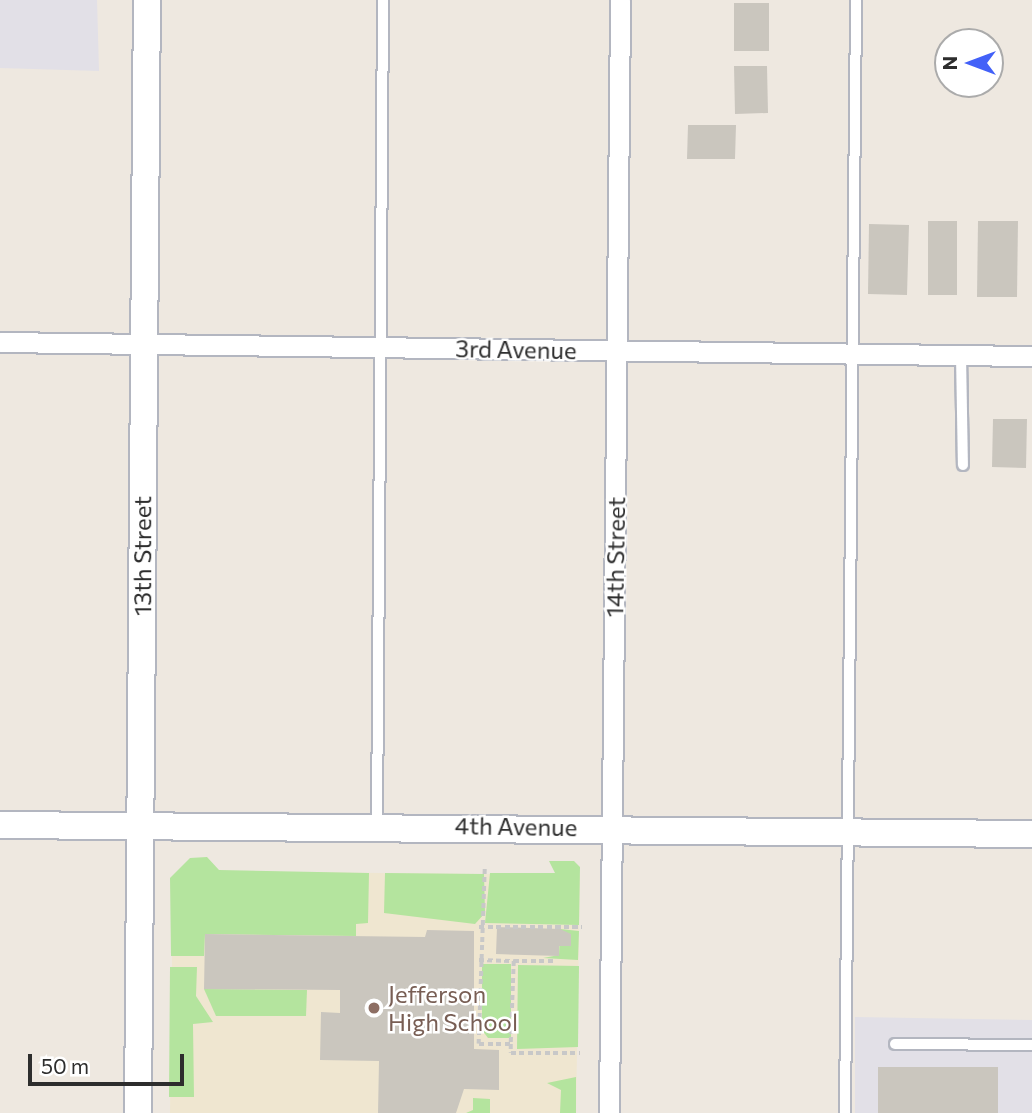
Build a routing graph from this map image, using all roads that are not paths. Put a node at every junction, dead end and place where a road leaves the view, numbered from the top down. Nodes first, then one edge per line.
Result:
1 (147, 0) edge
2 (383, 0) edge
3 (620, 0) edge
4 (856, 0) edge
5 (0, 342) edge
6 (144, 344) junction
7 (379, 347) junction
8 (618, 350) junction
9 (850, 353) junction
10 (961, 355) junction
11 (1032, 356) edge
12 (963, 465) dead end
13 (377, 824) junction
14 (0, 825) edge
15 (141, 825) junction
16 (612, 828) junction
17 (847, 832) junction
18 (1032, 834) edge
19 (895, 1044) dead end
20 (1032, 1045) edge
21 (138, 1113) edge
22 (609, 1113) edge
23 (845, 1113) edge

1 - 6 street, 13th Street
2 - 7 lane
3 - 8 street, 14th Street
4 - 9 lane
5 - 6 street, 3rd Avenue
6 - 7 street, 3rd Avenue
6 - 15 street, 13th Street
7 - 8 street, 3rd Avenue
7 - 13 lane
8 - 9 street, 3rd Avenue
8 - 16 street, 14th Street
9 - 10 street, 3rd Avenue
9 - 17 lane
10 - 11 street, 3rd Avenue
10 - 12 lane
13 - 15 street, 4th Avenue
13 - 16 street, 4th Avenue
14 - 15 street, 4th Avenue
15 - 21 street, 13th Street
16 - 17 street, 4th Avenue
16 - 22 street, 14th Street
17 - 18 street, 4th Avenue
17 - 23 lane
19 - 20 lane

